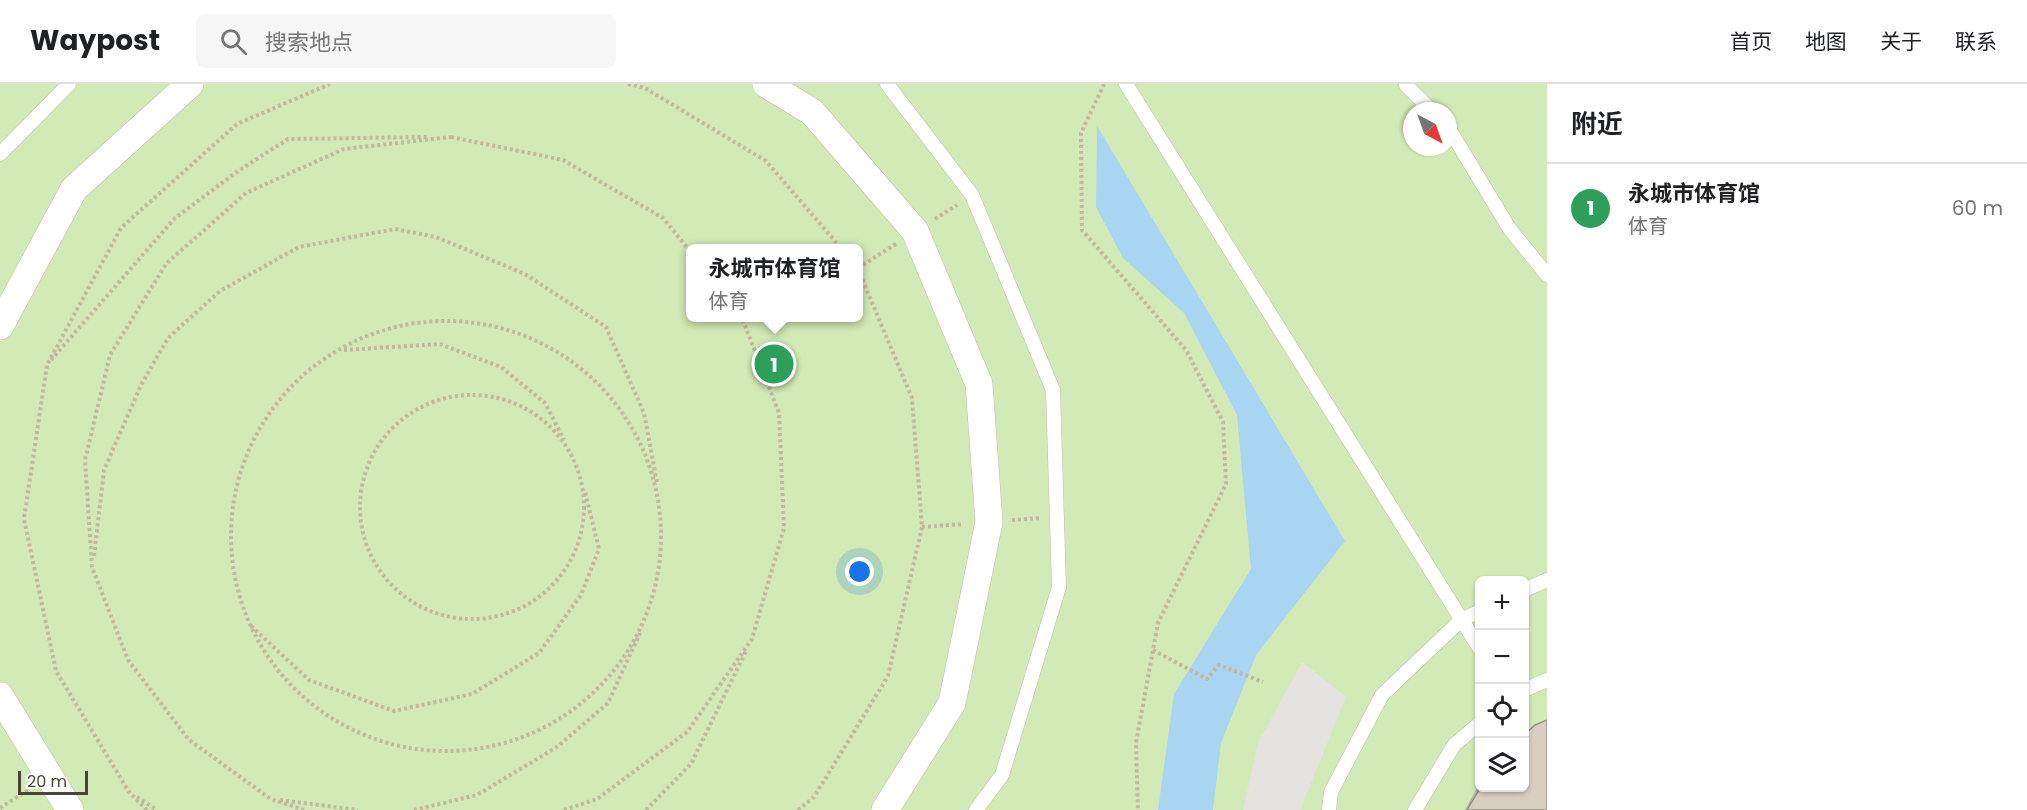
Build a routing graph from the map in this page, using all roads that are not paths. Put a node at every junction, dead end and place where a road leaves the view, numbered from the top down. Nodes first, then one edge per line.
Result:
1 (69, 84) edge
2 (190, 84) edge
3 (766, 84) edge
4 (887, 84) edge
5 (1126, 84) edge
6 (1406, 84) edge
7 (1423, 102) edge
8 (1457, 142) edge
9 (0, 154) edge
10 (1547, 275) edge
11 (0, 326) edge
12 (1547, 580) edge
13 (1529, 588) edge
14 (1475, 613) edge
15 (1461, 620) junction
16 (1475, 643) edge
17 (1547, 680) edge
18 (1529, 688) edge
19 (0, 696) edge
20 (1475, 727) edge
21 (70, 810) edge
22 (885, 810) edge
23 (976, 810) edge
24 (1329, 810) edge
25 (1415, 810) edge

1 - 9 lane
2 - 11 street
3 - 22 street
4 - 23 lane
5 - 15 lane
6 - 7 lane
8 - 10 lane
12 - 13 lane
14 - 15 lane
15 - 16 lane
15 - 24 lane
17 - 18 lane
19 - 21 street
20 - 25 lane

